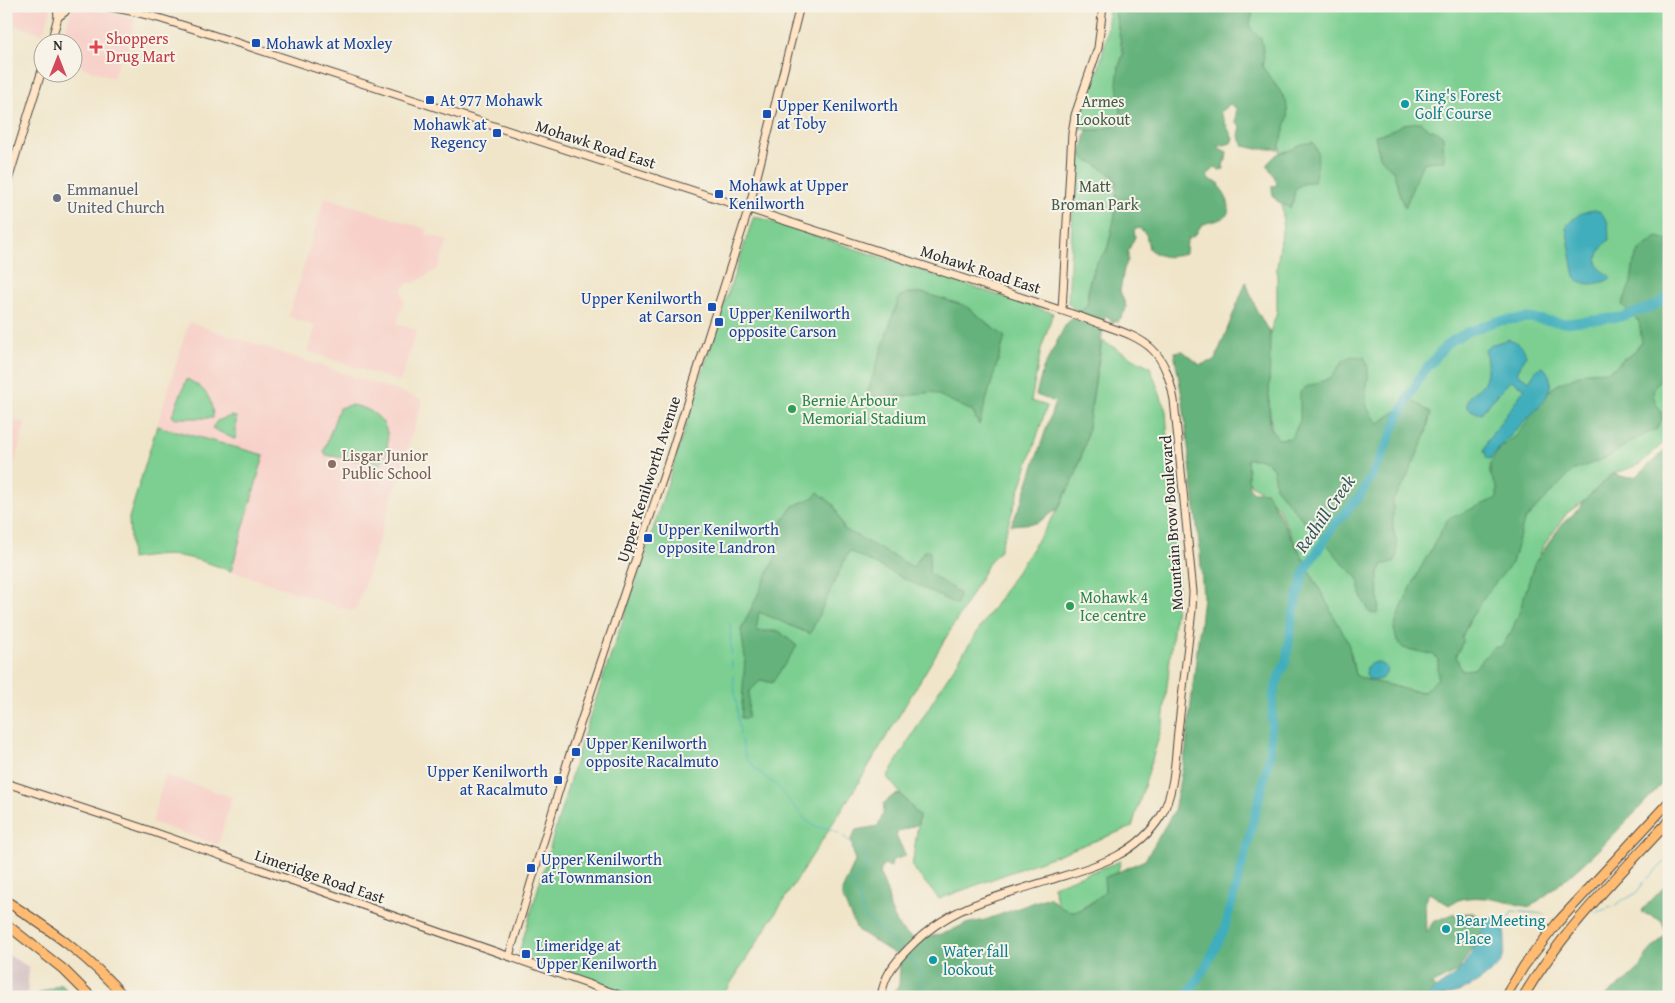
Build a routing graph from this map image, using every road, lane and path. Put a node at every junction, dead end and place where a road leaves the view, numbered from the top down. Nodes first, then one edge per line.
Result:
1 (57, 6) edge
2 (67, 6) edge
3 (102, 6) edge
4 (800, 6) edge
5 (1103, 6) edge
6 (118, 7) edge
7 (58, 17) junction
8 (54, 32) edge
9 (38, 82) edge
10 (6, 187) edge
11 (749, 208) junction
12 (1062, 310) junction
13 (6, 783) edge
14 (1669, 802) edge
15 (1669, 821) edge
16 (6, 901) edge
17 (6, 924) edge
18 (509, 956) junction
19 (91, 997) edge
20 (124, 997) edge
21 (625, 997) edge
22 (880, 997) edge
23 (1505, 997) edge
24 (1523, 997) edge

1 - 7 main road
2 - 7 main road
3 - 6 main road, Mohawk Road East
4 - 11 main road, Upper Kenilworth Avenue
5 - 12 main road
6 - 11 main road, Mohawk Road East
7 - 8 main road
9 - 10 main road
11 - 12 main road, Mohawk Road East
11 - 18 main road, Upper Kenilworth Avenue
12 - 22 main road, Mountain Brow Boulevard
13 - 18 main road, Limeridge Road East
14 - 23 highway
15 - 24 highway
16 - 20 highway
17 - 19 highway
18 - 21 main road, Limeridge Road East

